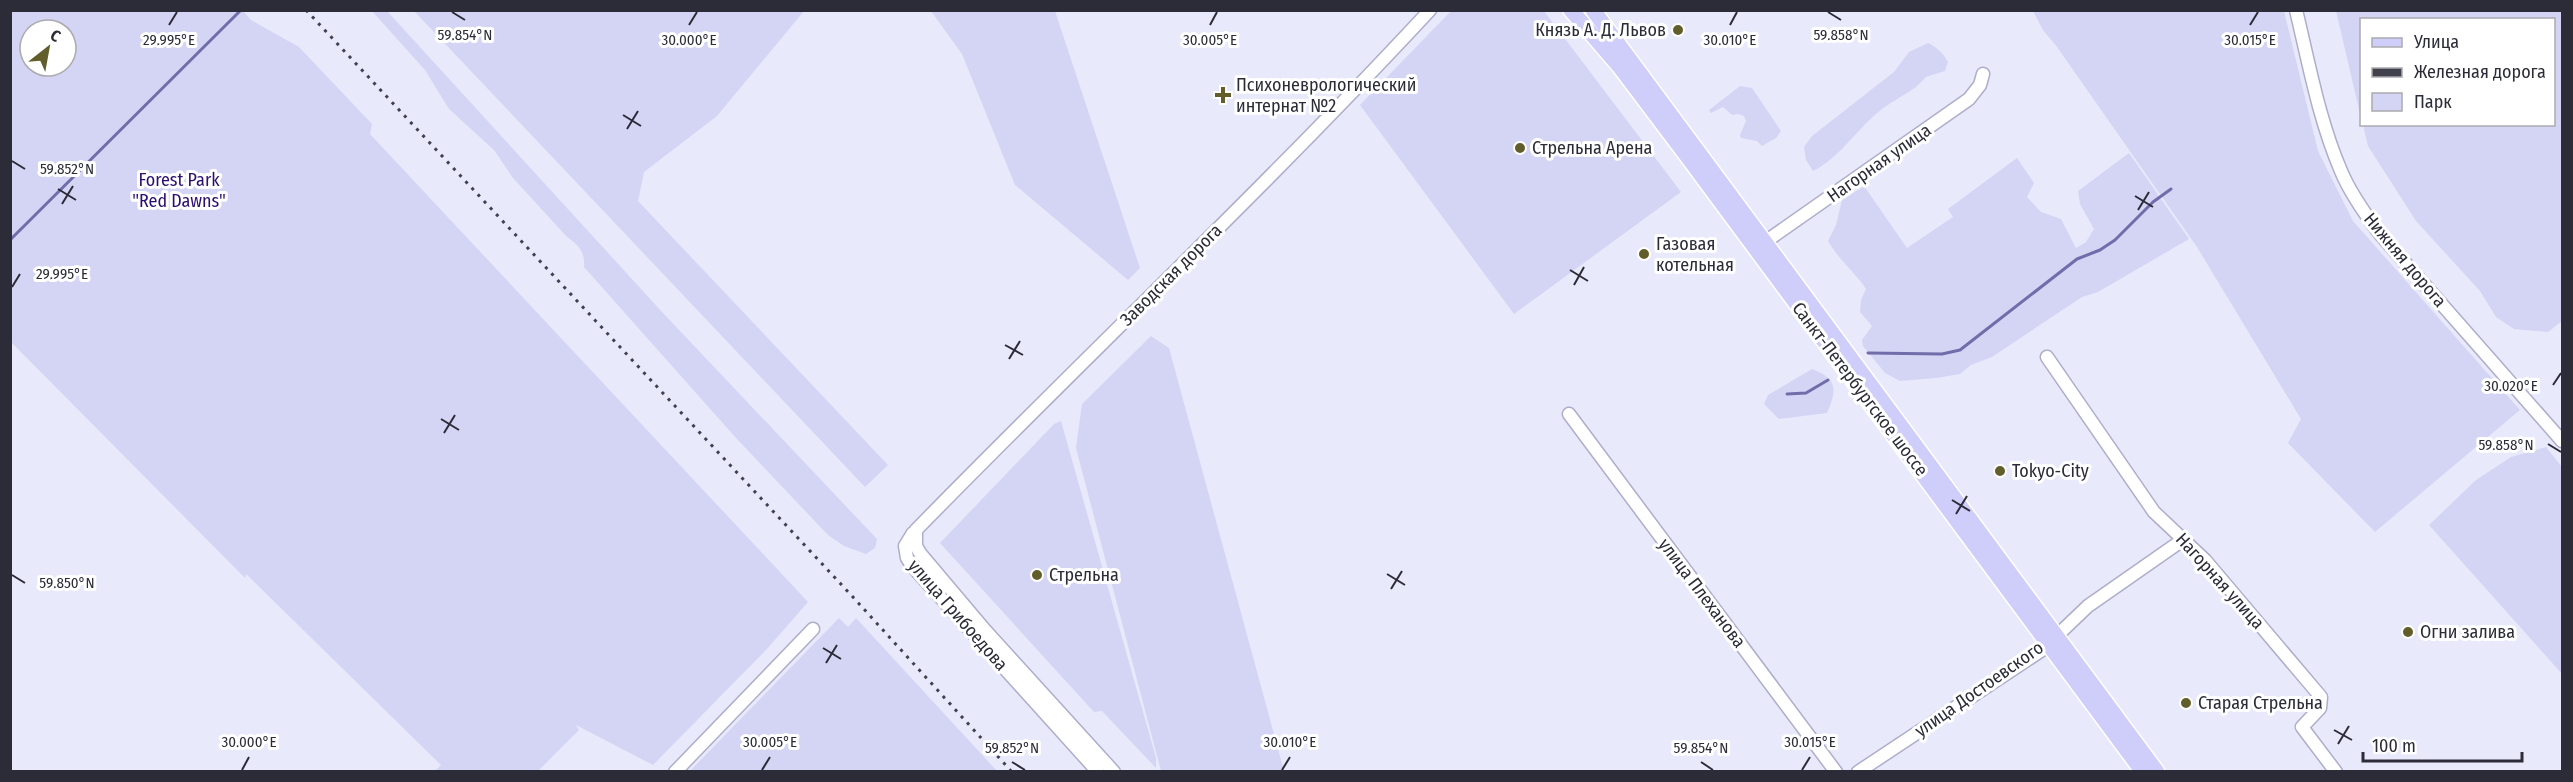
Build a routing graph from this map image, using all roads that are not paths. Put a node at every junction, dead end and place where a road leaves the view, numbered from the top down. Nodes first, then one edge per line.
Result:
1 (1430, 10) edge
2 (1571, 10) edge
3 (1593, 10) edge
4 (2296, 10) edge
5 (1983, 74) dead end
6 (1765, 242) junction
7 (2047, 357) dead end
8 (1569, 414) dead end
9 (2562, 441) edge
10 (914, 535) junction
11 (2184, 539) junction
12 (813, 629) dead end
13 (2052, 638) junction
14 (675, 771) edge
15 (1098, 771) edge
16 (1114, 771) edge
17 (1836, 771) edge
18 (1858, 771) edge
19 (2143, 771) edge
20 (2157, 771) edge
21 (2336, 771) edge

1 - 10 street, Заводская дорога
2 - 13 main road, Санкт-Петербургское шоссе
3 - 6 main road, Санкт-Петербургское шоссе
4 - 9 street, Нижняя дорога
5 - 6 street, Нагорная улица
6 - 13 main road, Санкт-Петербургское шоссе
7 - 11 street, Нагорная улица
8 - 17 street, улица Плеханова
10 - 15 street, улица Грибоедова
10 - 16 street, улица Грибоедова
11 - 13 street, улица Достоевского
11 - 21 street, Нагорная улица
12 - 14 street
13 - 18 street, улица Достоевского
13 - 19 main road, Санкт-Петербургское шоссе
13 - 20 main road, Санкт-Петербургское шоссе

